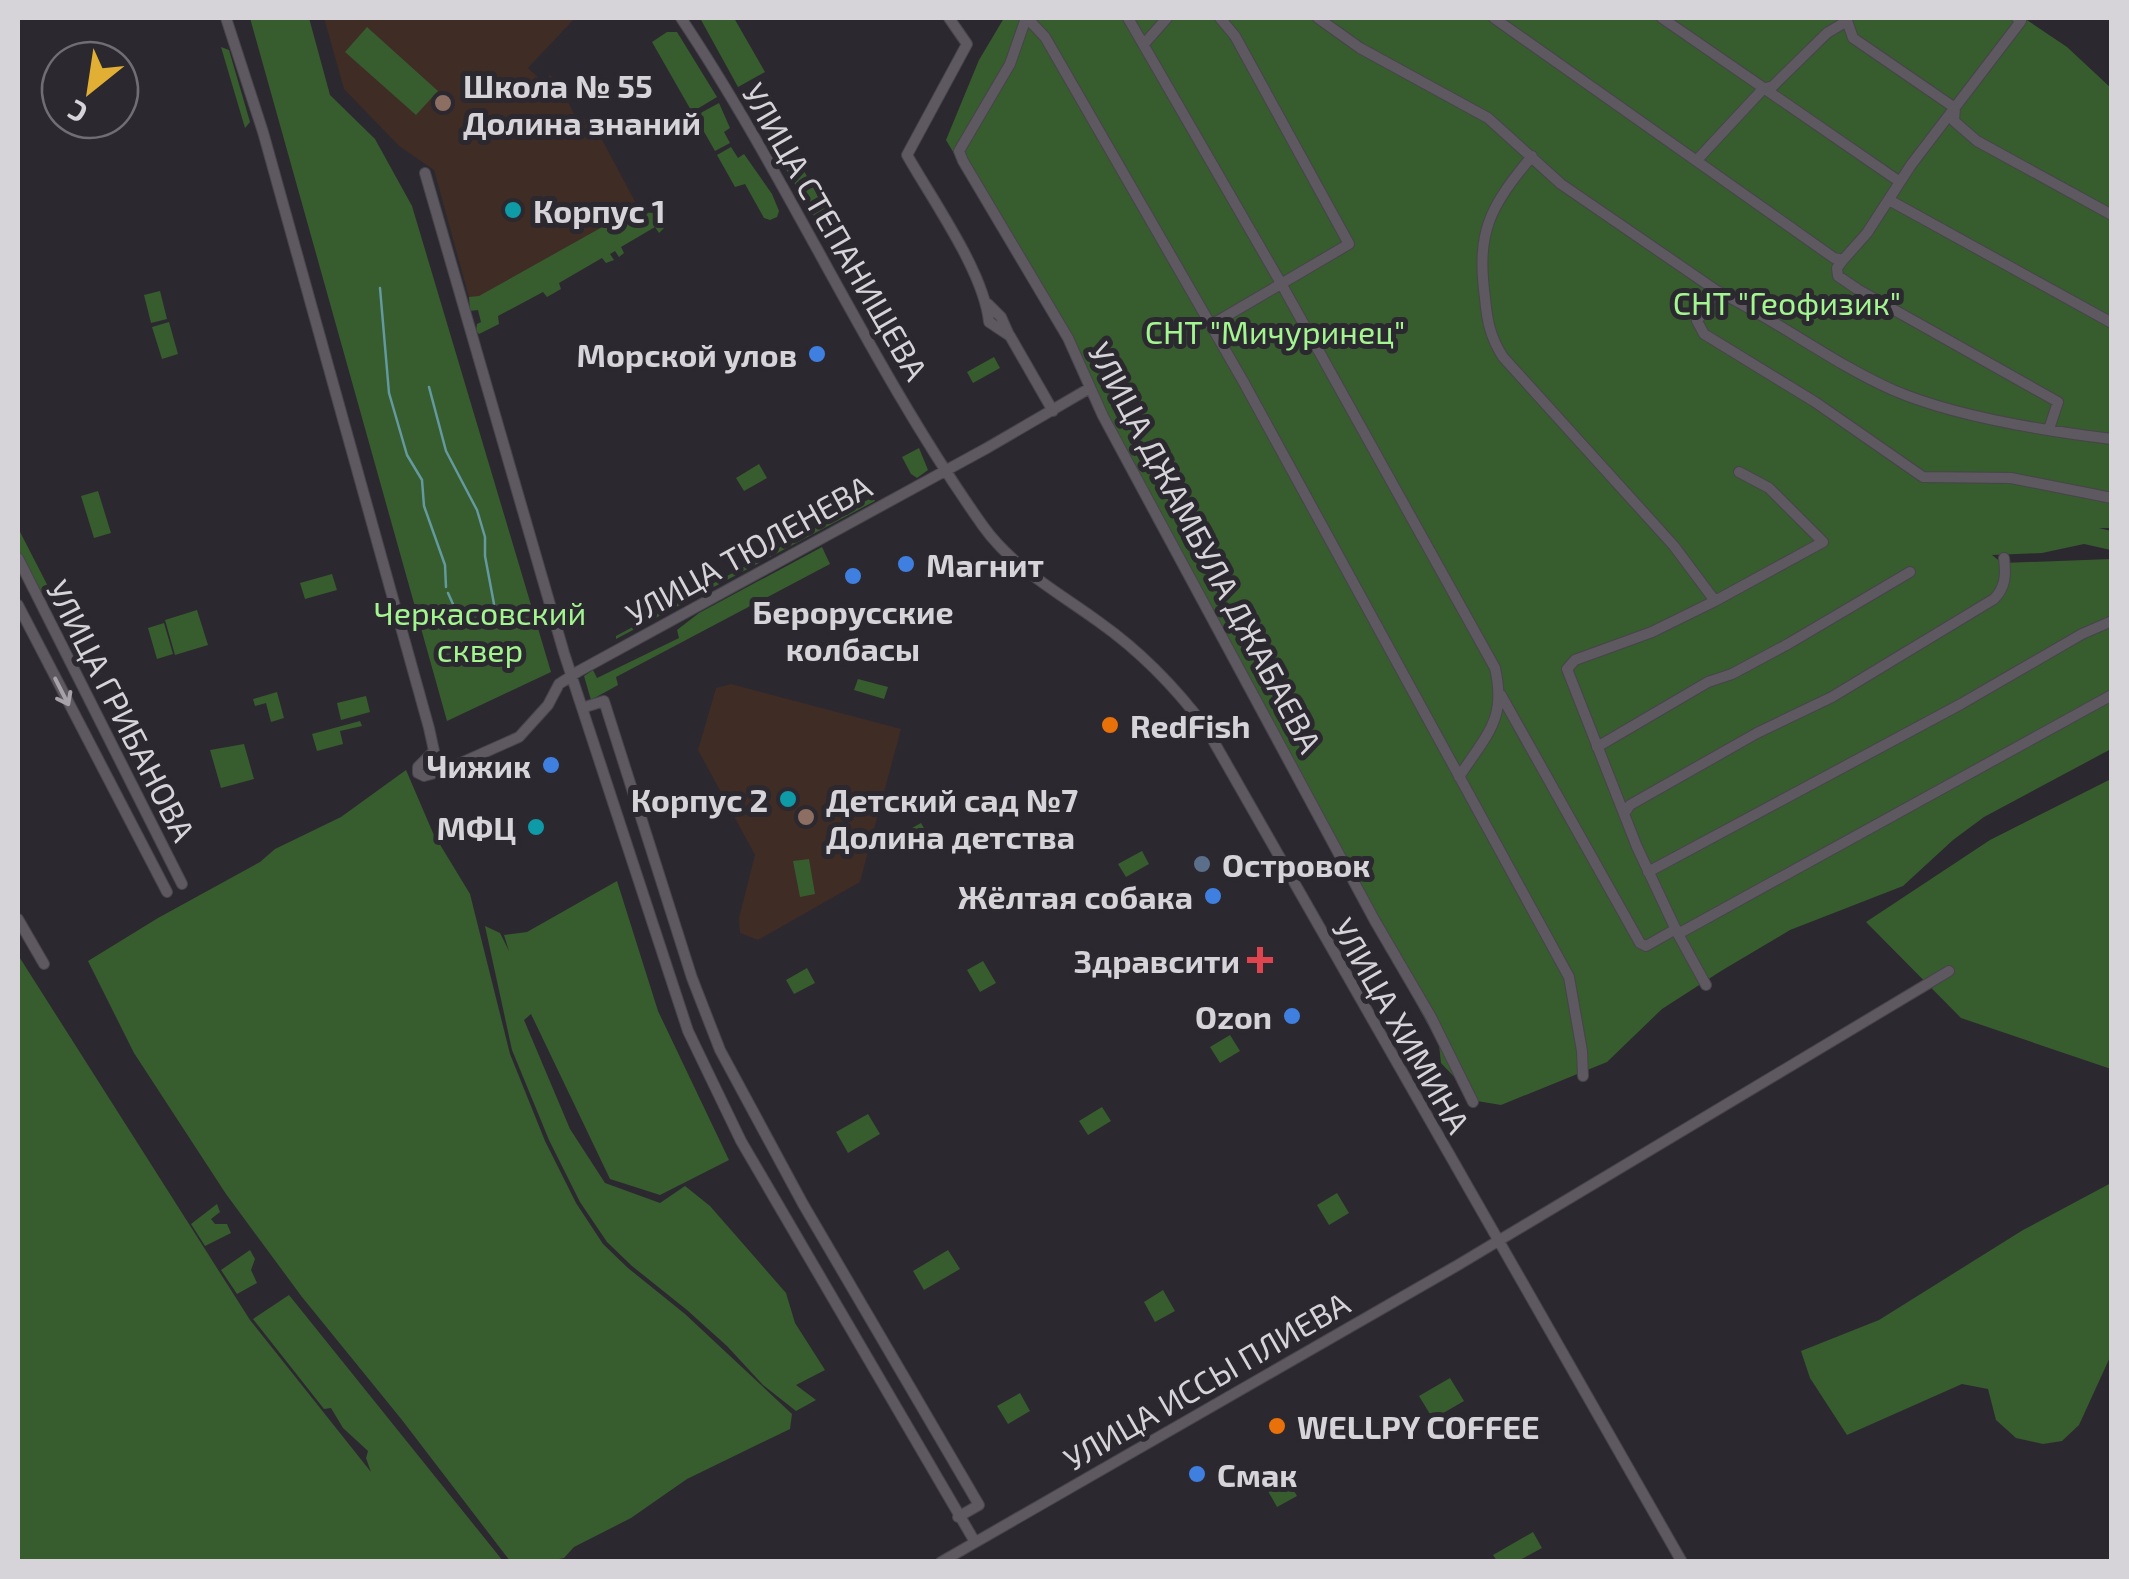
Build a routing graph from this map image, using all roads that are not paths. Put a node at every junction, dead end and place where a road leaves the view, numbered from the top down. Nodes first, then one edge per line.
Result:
1 (226, 18) edge
2 (682, 18) edge
3 (948, 18) edge
4 (1026, 18) edge
5 (1128, 18) edge
6 (1167, 18) edge
7 (1220, 18) edge
8 (1318, 18) edge
9 (1494, 18) edge
10 (1662, 18) edge
11 (2016, 18) edge
12 (1847, 19) edge
13 (1144, 44) junction
14 (1763, 89) junction
15 (1955, 108) junction
16 (1532, 156) junction
17 (1697, 160) junction
18 (425, 173) dead end
19 (1900, 182) junction
20 (1889, 200) junction
21 (2112, 215) edge
22 (1843, 260) junction
23 (1282, 284) junction
24 (1717, 291) junction
25 (2112, 323) edge
26 (1210, 325) junction
27 (1090, 388) junction
28 (1053, 412) junction
29 (2049, 429) junction
30 (2112, 439) edge
31 (947, 470) junction
32 (1739, 472) dead end
33 (2112, 498) edge
34 (18, 558) edge
35 (2004, 558) dead end
36 (1910, 572) dead end
37 (1715, 601) junction
38 (18, 605) edge
39 (2112, 621) edge
40 (571, 676) junction
41 (1501, 694) junction
42 (2112, 695) edge
43 (582, 708) junction
44 (1596, 746) junction
45 (1458, 777) junction
46 (1624, 814) junction
47 (1648, 872) junction
48 (182, 884) dead end
49 (167, 892) dead end
50 (18, 919) edge
51 (1677, 932) junction
52 (44, 964) dead end
53 (1949, 971) dead end
54 (1706, 986) dead end
55 (1583, 1076) dead end
56 (1472, 1102) dead end
57 (1497, 1241) junction
58 (958, 1516) junction
59 (975, 1542) junction
60 (941, 1562) edge
61 (1682, 1562) edge

1 - 40 street, УЛИЦА ТЮЛЕНЕВА
2 - 31 street, УЛИЦА СТЕПАНИЩЕВА
3 - 28 street
4 - 26 street
4 - 27 street, УЛИЦА ДЖАМБУЛА ДЖАБАЕВА
5 - 13 street
6 - 13 street
7 - 23 street
8 - 16 street
9 - 17 street
10 - 14 street
11 - 15 street
12 - 14 street
12 - 15 street
13 - 23 street
14 - 17 street
14 - 19 street
15 - 19 street
15 - 21 street
16 - 24 street
16 - 37 street
17 - 22 street
18 - 40 street
19 - 20 street
20 - 22 street
20 - 25 street
22 - 29 street
23 - 26 street
23 - 41 street
24 - 29 street
24 - 33 street
26 - 45 street
27 - 28 street, УЛИЦА ТЮЛЕНЕВА
27 - 56 street, УЛИЦА ДЖАМБУЛА ДЖАБАЕВА
28 - 31 street, УЛИЦА ТЮЛЕНЕВА
29 - 30 street
31 - 40 street, УЛИЦА ТЮЛЕНЕВА
31 - 57 street, УЛИЦА ХИМИНА
32 - 37 street
34 - 48 street, УЛИЦА ГРИБАНОВА
35 - 46 street
36 - 44 street
37 - 44 street
38 -> 49 street, УЛИЦА ГРИБАНОВА
39 - 47 street
40 - 43 street
41 - 45 street
41 - 51 street
42 - 51 street
43 - 58 street
43 - 58 street
44 - 46 street
45 - 55 street
46 - 47 street
47 - 51 street
50 - 52 street
51 - 54 street
53 - 57 street, УЛИЦА ИССЫ ПЛИЕВА
57 - 59 street, УЛИЦА ИССЫ ПЛИЕВА
57 - 61 street, УЛИЦА ХИМИНА
58 - 59 street
59 - 60 street, УЛИЦА ИССЫ ПЛИЕВА

